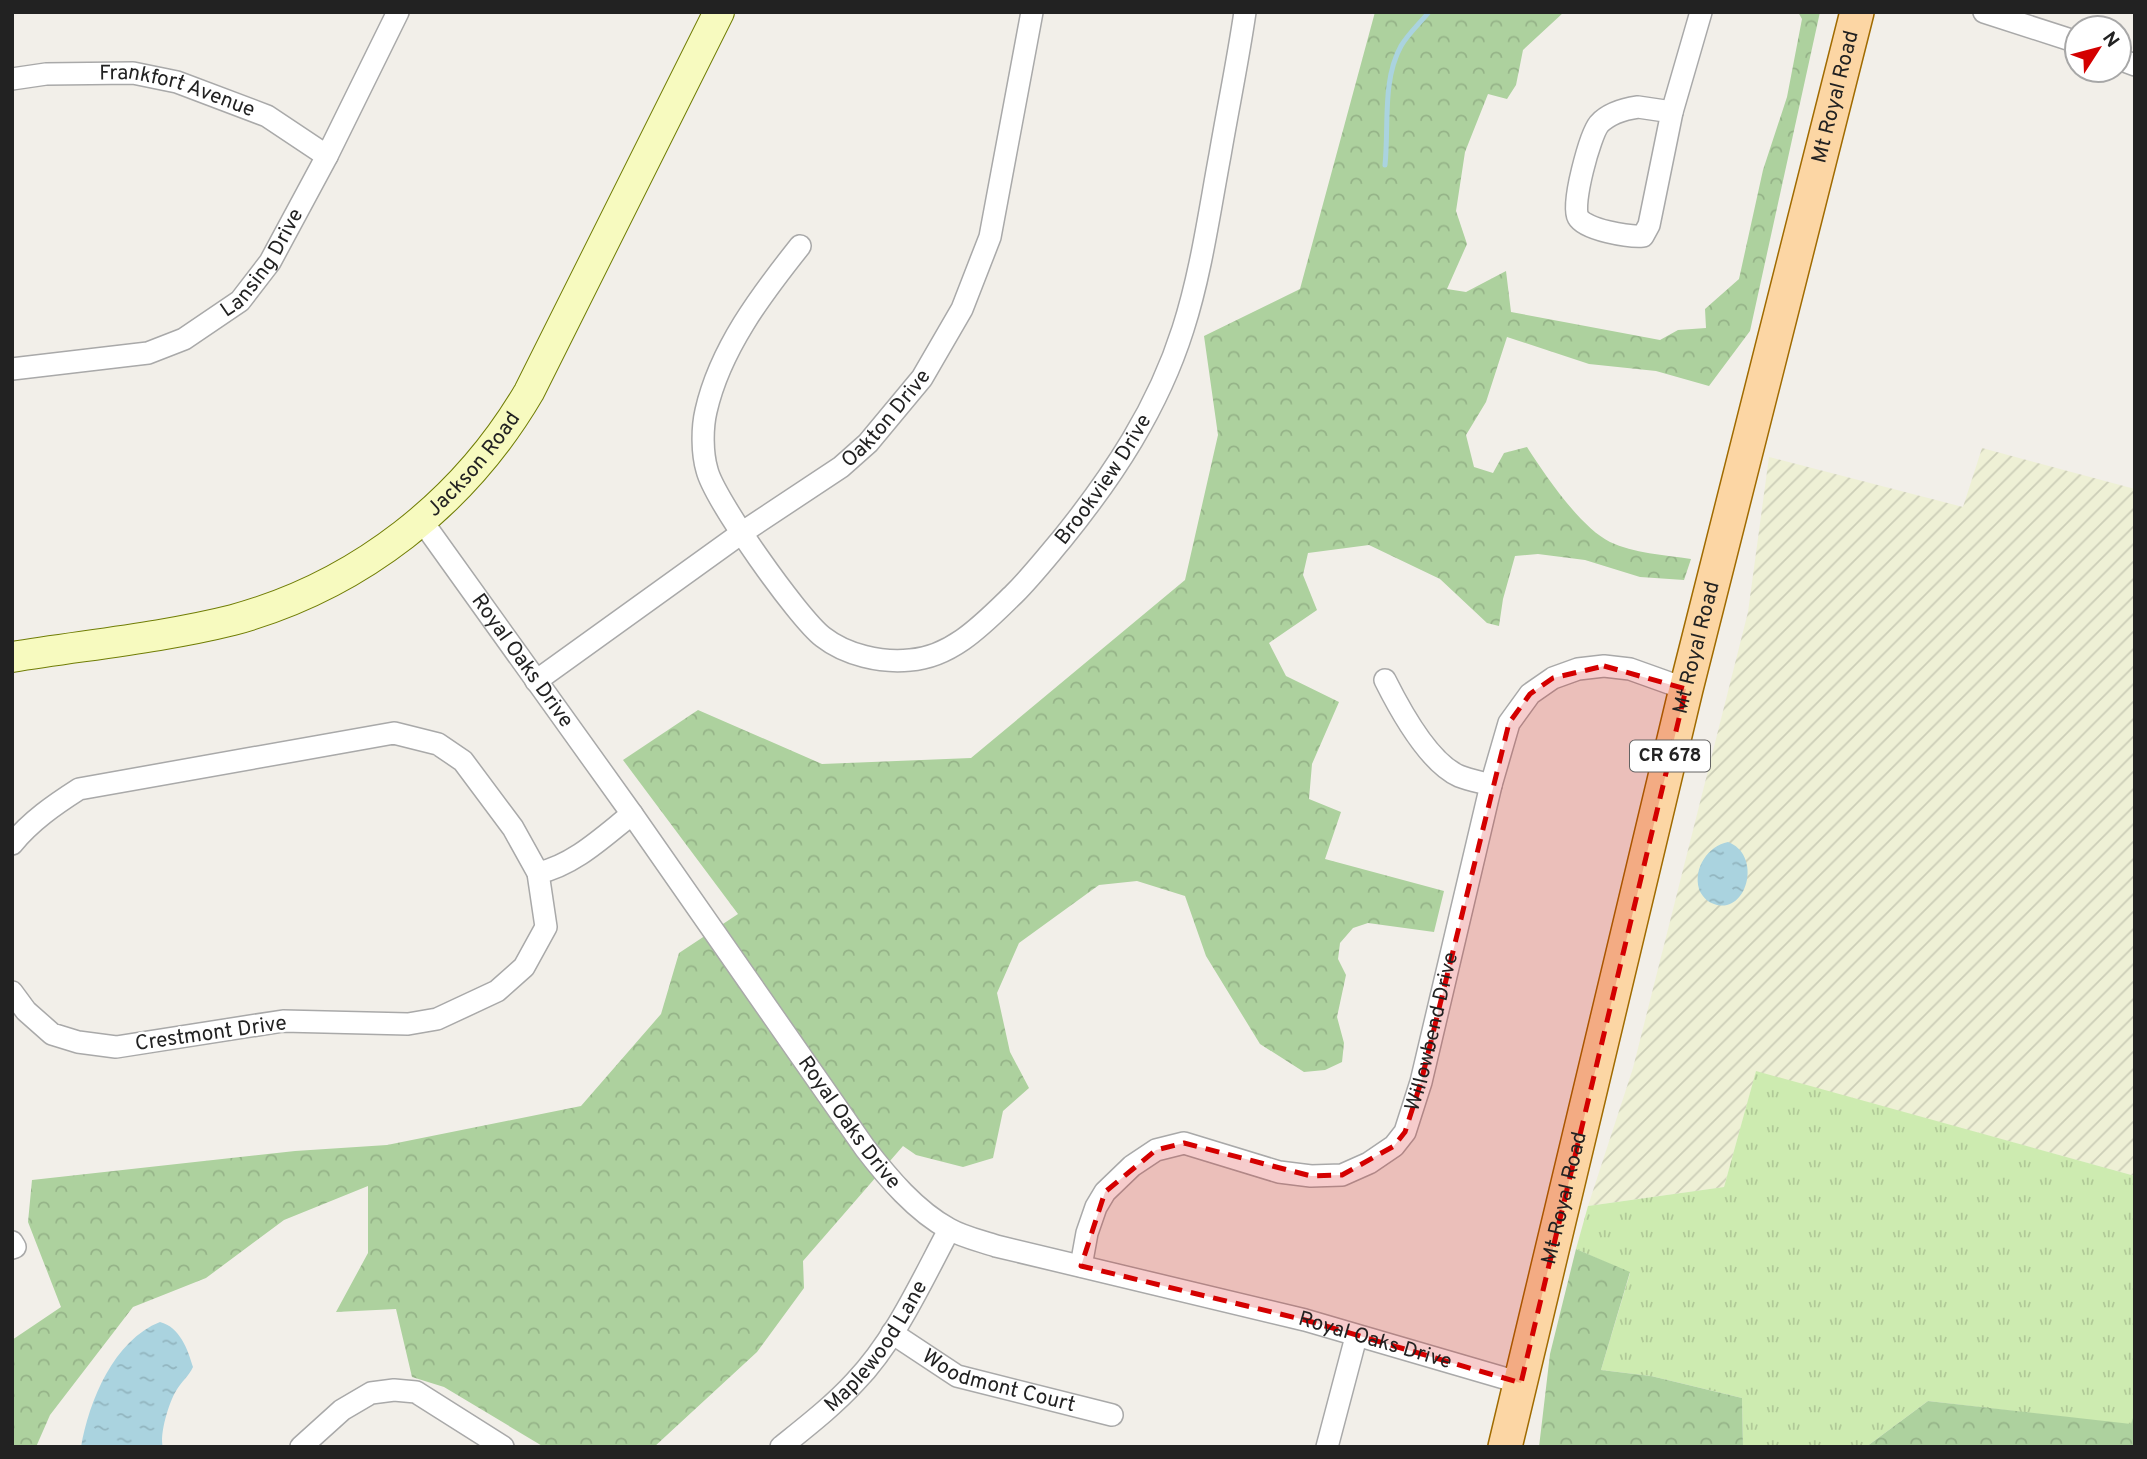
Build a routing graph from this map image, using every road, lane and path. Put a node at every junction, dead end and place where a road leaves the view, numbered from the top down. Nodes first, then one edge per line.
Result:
1 (398, 12) edge
2 (719, 12) edge
3 (1032, 12) edge
4 (1245, 12) edge
5 (1701, 12) edge
6 (1857, 12) edge
7 (1984, 12) edge
8 (2063, 37) edge
9 (12, 79) edge
10 (1672, 112) junction
11 (327, 156) junction
12 (800, 246) dead end
13 (12, 369) edge
14 (422, 521) junction
15 (743, 532) junction
16 (12, 657) edge
17 (1385, 680) dead end
18 (536, 681) junction
19 (1686, 689) junction
20 (1491, 785) junction
21 (632, 814) junction
22 (12, 844) edge
23 (537, 873) junction
24 (12, 992) edge
25 (949, 1230) junction
26 (12, 1242) edge
27 (12, 1248) edge
28 (1081, 1266) junction
29 (892, 1333) junction
30 (1356, 1337) junction
31 (1521, 1383) junction
32 (1112, 1415) dead end
33 (301, 1447) edge
34 (503, 1447) edge
35 (781, 1447) edge
36 (1328, 1447) edge
37 (1505, 1447) edge

1 - 11 street, Lansing Drive
2 - 14 street, Jackson Road
3 - 15 street, Oakton Drive
4 - 15 street, Brookview Drive
5 - 10 street
6 - 19 main road, Mt Royal Road / CR 678
7 - 8 street
9 - 11 street, Frankfort Avenue
10 - 10 street
11 - 13 street, Lansing Drive
12 - 15 street, Brookview Drive
14 - 16 street, Jackson Road
14 - 18 street, Royal Oaks Drive
15 - 18 street, Oakton Drive
17 - 20 street
18 - 21 street, Royal Oaks Drive
19 - 20 street, Willowbend Drive
19 - 31 main road, Mt Royal Road / CR 678
20 - 28 street, Willowbend Drive
21 - 23 street
21 - 25 street, Royal Oaks Drive
22 - 23 street, Crestmont Drive
23 - 24 street, Crestmont Drive
25 - 28 street, Royal Oaks Drive
25 - 29 street, Maplewood Lane
26 - 27 street
28 - 30 street, Royal Oaks Drive
29 - 32 street, Woodmont Court
29 - 35 street, Maplewood Lane
30 - 31 street, Royal Oaks Drive
30 - 36 street
31 - 37 main road, Mt Royal Road / CR 678
33 - 34 street

